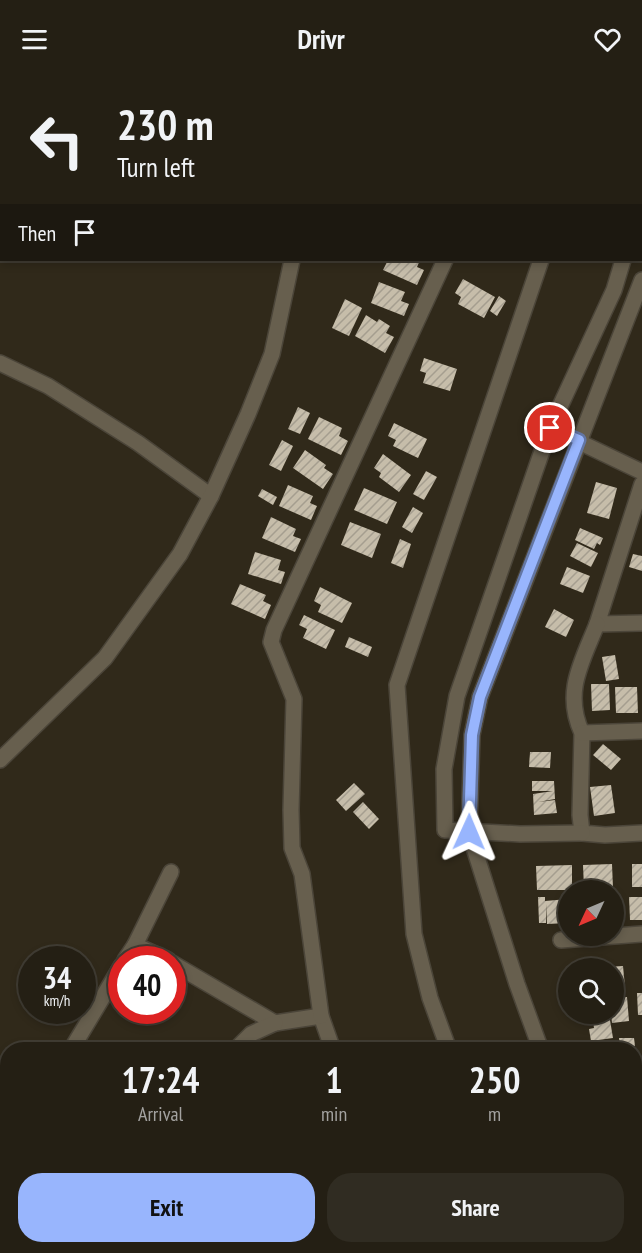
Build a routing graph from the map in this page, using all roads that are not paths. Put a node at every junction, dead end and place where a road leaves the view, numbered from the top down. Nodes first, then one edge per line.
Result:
1 (292, 261) edge
2 (445, 261) edge
3 (541, 261) edge
4 (623, 261) edge
5 (642, 280) edge
6 (0, 363) edge
7 (550, 428) junction
8 (579, 440) junction
9 (642, 472) edge
10 (642, 484) edge
11 (211, 496) junction
12 (642, 622) edge
13 (597, 624) junction
14 (642, 731) edge
15 (582, 733) junction
16 (0, 760) edge
17 (469, 832) junction
18 (582, 833) junction
19 (642, 833) edge
20 (171, 872) dead end
21 (642, 934) edge
22 (624, 935) edge
23 (135, 945) edge
24 (186, 971) edge
25 (108, 988) edge
26 (321, 1016) junction
27 (275, 1023) junction
28 (76, 1042) edge
29 (243, 1042) edge
30 (330, 1042) edge
31 (445, 1042) edge
32 (538, 1042) edge

1 - 11 street
2 - 26 street
3 - 31 street
4 - 7 street
5 - 8 street
6 - 11 street
7 - 8 street
7 - 17 street
8 - 9 street
8 - 17 street
10 - 13 street
11 - 16 street
12 - 13 street
13 - 15 street
14 - 15 street
15 - 18 street
17 - 18 street
17 - 32 street
18 - 19 street
20 - 23 street
21 - 22 street
24 - 27 street
25 - 28 street
26 - 27 street
26 - 30 street
27 - 29 street

